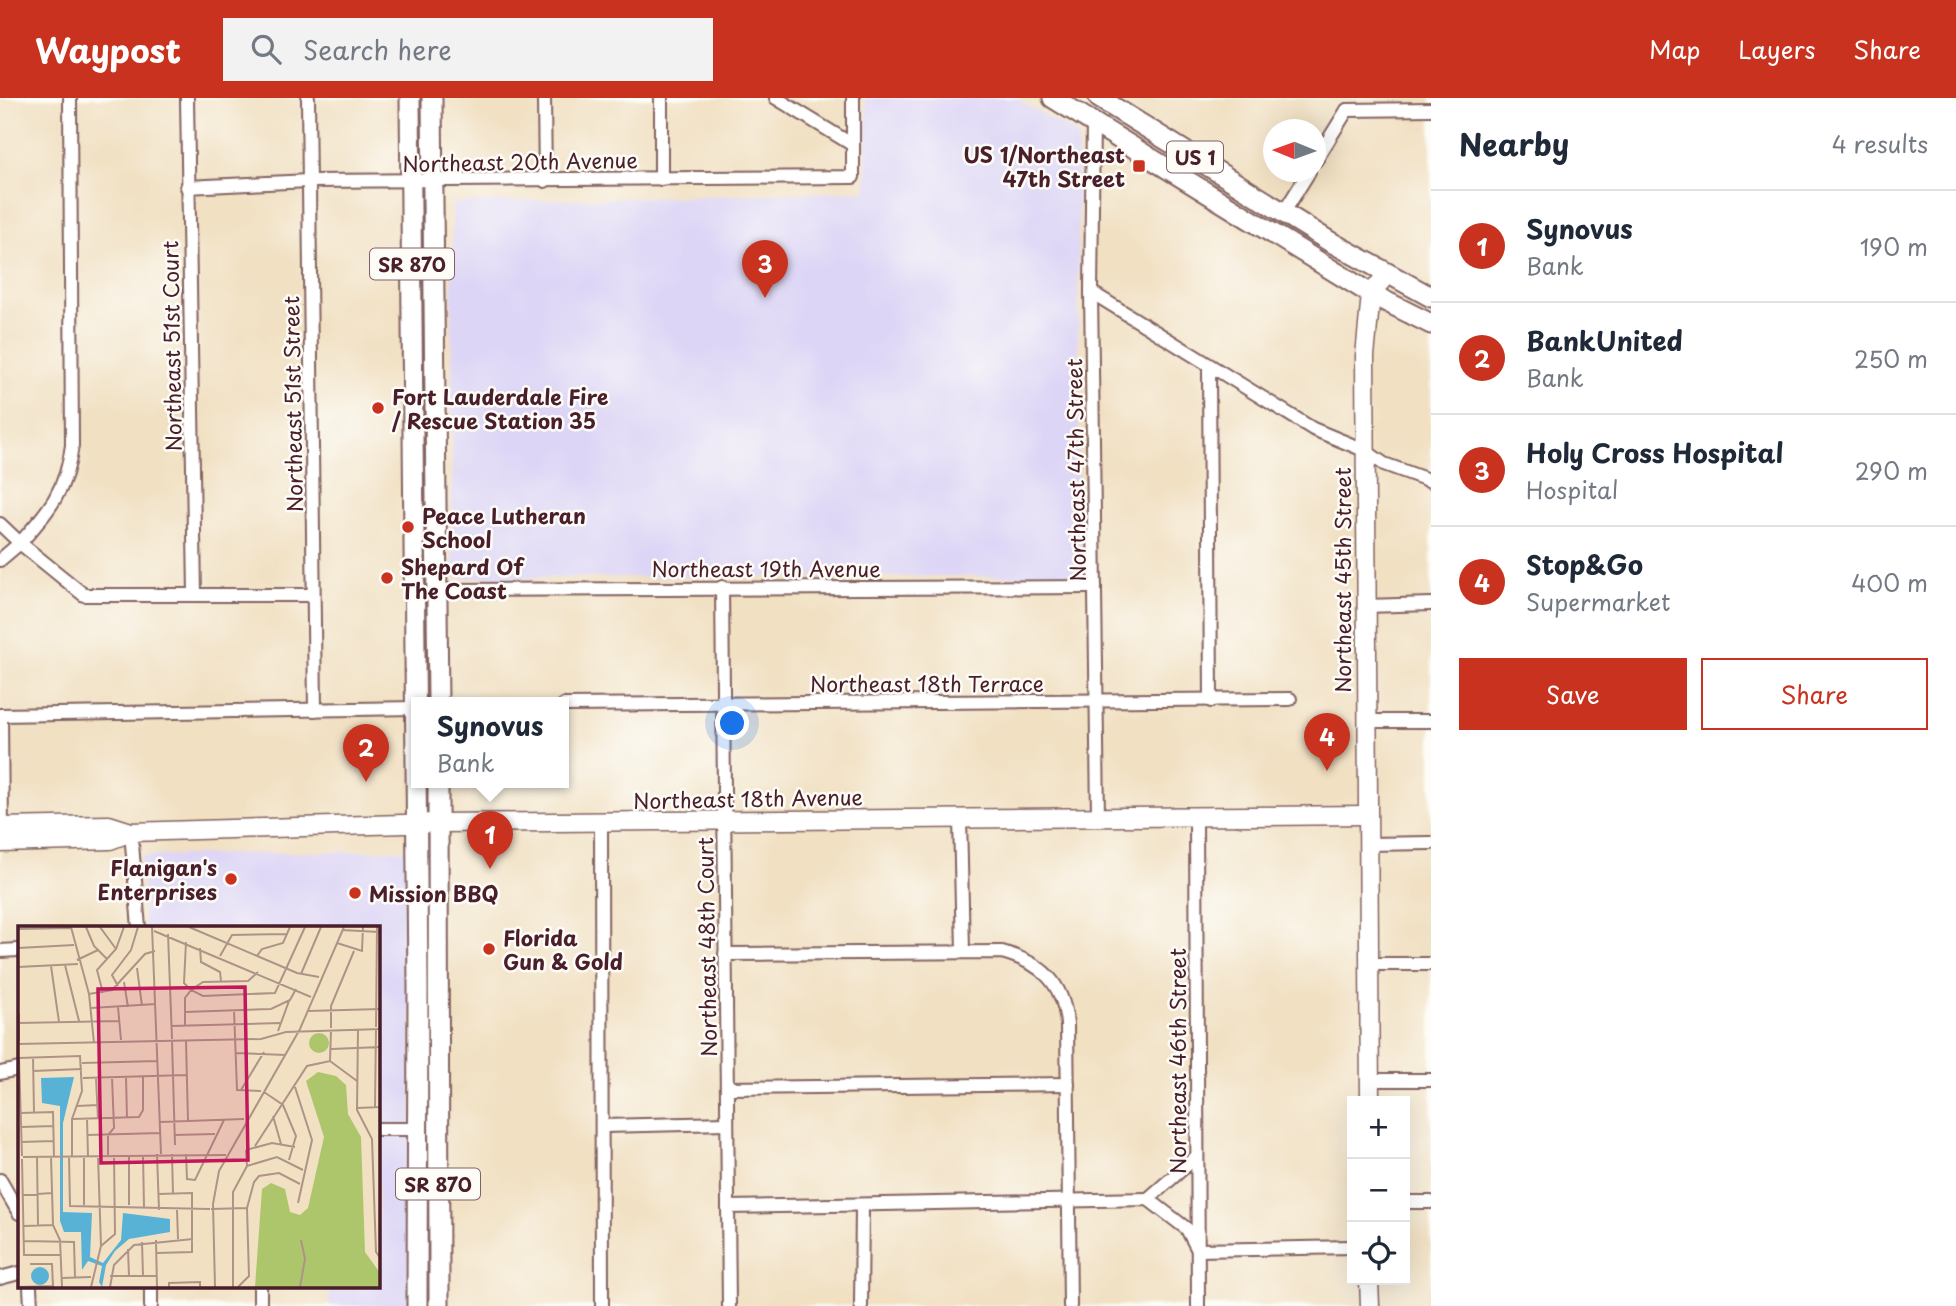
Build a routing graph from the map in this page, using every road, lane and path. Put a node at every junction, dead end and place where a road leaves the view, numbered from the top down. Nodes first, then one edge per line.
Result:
1 (70, 98) edge
2 (187, 98) edge
3 (308, 98) edge
4 (410, 98) edge
5 (432, 98) edge
6 (544, 98) edge
7 (660, 98) edge
8 (775, 98) edge
9 (853, 98) edge
10 (1053, 98) edge
11 (1099, 98) edge
12 (1344, 104) edge
13 (1431, 109) edge
14 (1093, 122) junction
15 (1326, 139) edge
16 (853, 145) junction
17 (661, 179) junction
18 (309, 181) junction
19 (545, 181) junction
20 (1302, 182) edge
21 (411, 183) junction
22 (432, 183) junction
23 (187, 187) junction
24 (1284, 212) junction
25 (1245, 217) junction
26 (1387, 274) junction
27 (1091, 292) junction
28 (1371, 294) junction
29 (1431, 298) edge
30 (1431, 324) edge
31 (1209, 368) junction
32 (413, 428) junction
33 (1364, 450) junction
34 (435, 466) junction
35 (1431, 481) edge
36 (0, 524) edge
37 (19, 543) junction
38 (0, 560) edge
39 (722, 587) junction
40 (1096, 587) junction
41 (436, 590) junction
42 (195, 594) junction
43 (313, 595) junction
44 (1431, 604) edge
45 (1366, 606) junction
46 (415, 697) edge
47 (438, 697) edge
48 (1290, 699) dead end
49 (1098, 701) junction
50 (1211, 701) junction
51 (723, 704) junction
52 (569, 705) edge
53 (411, 708) edge
54 (315, 710) junction
55 (1, 715) edge
56 (1431, 720) edge
57 (1366, 721) junction
58 (416, 788) edge
59 (438, 788) edge
60 (1366, 814) junction
61 (1196, 816) junction
62 (1098, 817) junction
63 (960, 818) junction
64 (724, 821) junction
65 (438, 823) junction
66 (601, 823) junction
67 (416, 825) junction
68 (131, 832) junction
69 (1, 835) edge
70 (1367, 844) junction
71 (1431, 844) edge
72 (139, 926) edge
73 (18, 950) edge
74 (0, 951) edge
75 (963, 951) junction
76 (725, 954) junction
77 (1369, 964) junction
78 (1431, 964) edge
79 (18, 1069) edge
80 (0, 1073) edge
81 (1370, 1080) junction
82 (1431, 1080) edge
83 (1068, 1084) junction
84 (727, 1088) junction
85 (1370, 1096) edge
86 (727, 1123) junction
87 (604, 1126) junction
88 (380, 1129) edge
89 (418, 1129) junction
90 (1196, 1157) junction
91 (0, 1180) edge
92 (1147, 1199) junction
93 (1069, 1202) junction
94 (1410, 1202) edge
95 (1431, 1202) edge
96 (728, 1207) junction
97 (862, 1207) junction
98 (18, 1211) edge
99 (1347, 1247) edge
100 (1198, 1250) junction
101 (18, 1273) edge
102 (0, 1278) edge
103 (1369, 1285) edge
104 (30, 1288) edge
105 (151, 1288) edge
106 (260, 1288) edge
107 (31, 1306) edge
108 (151, 1306) edge
109 (260, 1306) edge
110 (416, 1306) edge
111 (439, 1306) edge
112 (602, 1306) edge
113 (729, 1306) edge
114 (860, 1306) edge
115 (1070, 1306) edge
116 (1198, 1306) edge
117 (1370, 1306) edge

1 - 37 street
2 - 23 street, Northeast 51st Court
3 - 18 street, Northeast 51st Street
4 - 21 main road, SR 870
5 - 22 main road, SR 870
6 - 19 street
7 - 17 street
8 - 16 street
9 - 16 street
10 - 14 main road, US 1
11 - 24 main road, US 1
12 - 13 street
12 - 15 street
14 - 25 main road, US 1
14 - 27 street, Northeast 47th Street
16 - 17 street, Northeast 20th Avenue
17 - 19 street, Northeast 20th Avenue
18 - 21 street, Northeast 20th Avenue
18 - 23 street, Northeast 20th Avenue
18 - 43 street, Northeast 51st Street
19 - 22 street, Northeast 20th Avenue
20 - 24 street
21 - 22 street, Northeast 20th Avenue
21 - 32 main road, SR 870
22 - 34 main road, SR 870
23 - 42 street, Northeast 51st Court
24 - 25 main road
24 - 26 main road, US 1
25 - 28 main road, US 1
26 - 28 street
26 - 29 main road, US 1
27 - 31 street
27 - 40 street, Northeast 47th Street
28 - 30 main road, US 1
28 - 33 street, Northeast 45th Street
31 - 33 street
31 - 50 street
32 - 34 main road
32 - 46 main road, SR 870
33 - 35 street
33 - 45 street, Northeast 45th Street
34 - 41 main road, SR 870
36 - 37 street
37 - 38 street
37 - 42 street
39 - 40 street, Northeast 19th Avenue
39 - 41 street, Northeast 19th Avenue
39 - 51 street, Northeast 48th Court
40 - 49 street, Northeast 47th Street
41 - 47 main road, SR 870
42 - 43 street
43 - 54 street, Northeast 51st Street
44 - 45 street
45 - 57 street, Northeast 45th Street
48 - 50 street, Northeast 18th Terrace
49 - 50 street, Northeast 18th Terrace
49 - 51 street, Northeast 18th Terrace
49 - 62 street, Northeast 47th Street
51 - 52 street, Northeast 18th Terrace
51 - 64 street, Northeast 48th Court
53 - 54 street
54 - 55 street
55 - 69 street
56 - 57 street
57 - 60 street, Northeast 45th Street
58 - 67 main road, SR 870
59 - 65 main road, SR 870
60 - 61 street, Northeast 18th Avenue
60 - 70 street, Northeast 45th Street
61 - 62 street, Northeast 18th Avenue
61 - 90 street, Northeast 46th Street
62 - 63 street, Northeast 18th Avenue
63 - 64 street, Northeast 18th Avenue
63 - 75 street
64 - 66 street, Northeast 18th Avenue
64 - 76 street, Northeast 48th Court
65 - 66 street, Northeast 18th Avenue
65 - 67 street, Northeast 18th Avenue
65 - 111 main road, SR 870
66 - 87 street
67 - 68 street, Northeast 18th Avenue
67 - 89 main road, SR 870
68 - 69 street, Northeast 18th Avenue
68 - 72 street
70 - 71 street
70 - 77 street, Northeast 45th Street
73 - 74 street
75 - 76 street
75 - 83 street
76 - 84 street, Northeast 48th Court
77 - 78 street
77 - 81 street, Northeast 45th Street
79 - 80 street
81 - 82 street
81 - 85 street, Northeast 45th Street
83 - 84 street
83 - 93 street
84 - 86 street, Northeast 48th Court
86 - 87 street
86 - 96 street, Northeast 48th Court
87 - 112 street
88 - 89 street
89 - 110 main road, SR 870
90 - 92 street
90 - 100 street, Northeast 46th Street
91 - 98 street
92 - 93 street
92 - 100 street
93 - 97 street
93 - 115 street
94 - 95 street
96 - 97 street
96 - 113 street, Northeast 48th Court
97 - 114 street
99 - 100 street
100 - 116 street, Northeast 46th Street
101 - 102 street
103 - 117 street
104 - 107 street
105 - 108 street
106 - 109 street

